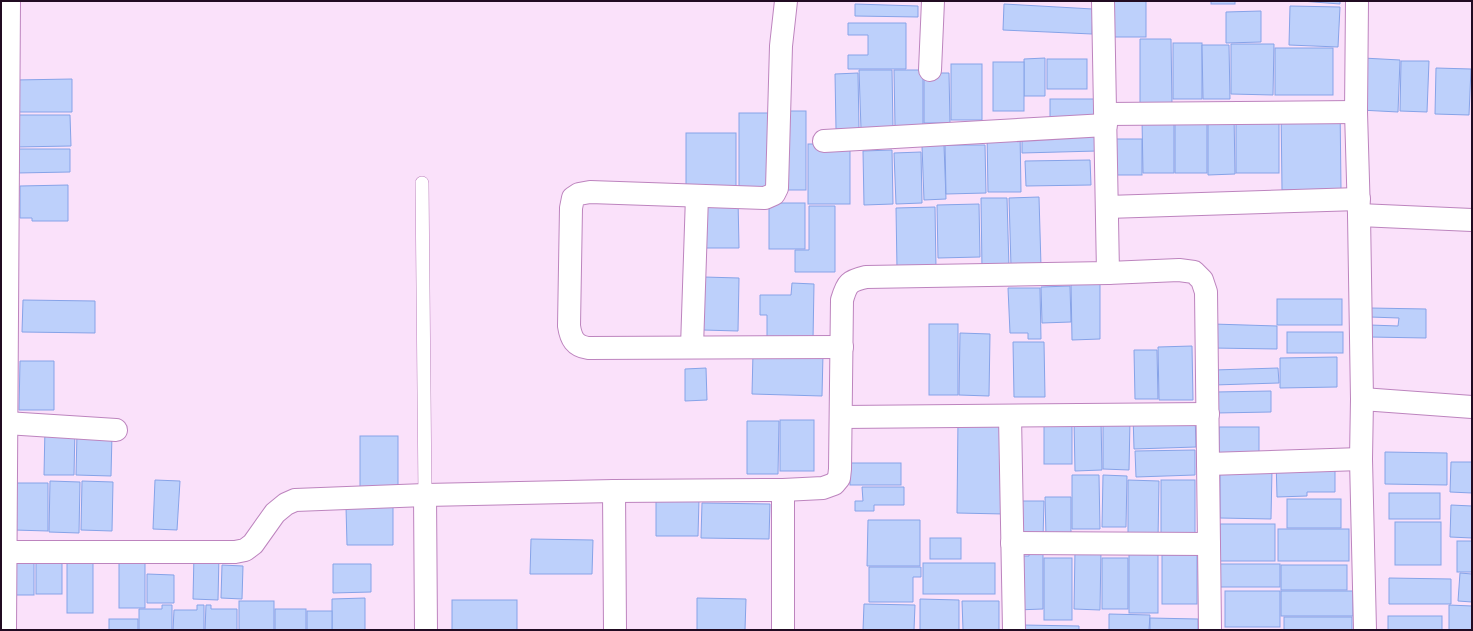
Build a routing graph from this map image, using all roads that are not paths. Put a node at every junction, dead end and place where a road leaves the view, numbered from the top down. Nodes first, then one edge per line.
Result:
1 (9, 1) edge
2 (786, 1) edge
3 (933, 1) edge
4 (1103, 1) edge
5 (1357, 1) edge
6 (930, 70) dead end
7 (5, 94) edge
8 (1356, 112) junction
9 (1106, 120) junction
10 (824, 141) dead end
11 (422, 183) dead end
12 (698, 196) junction
13 (1107, 207) junction
14 (1359, 207) junction
15 (1472, 220) edge
16 (4, 238) edge
17 (1108, 273) junction
18 (692, 347) junction
19 (842, 347) junction
20 (1362, 399) junction
21 (1472, 407) edge
22 (1208, 414) junction
23 (1010, 416) junction
24 (842, 417) junction
25 (6, 423) junction
26 (116, 430) dead end
27 (1361, 459) junction
28 (1208, 464) junction
29 (783, 490) junction
30 (614, 491) junction
31 (425, 495) junction
32 (1012, 543) junction
33 (1209, 544) junction
34 (3, 552) edge
35 (5, 630) edge
36 (426, 630) edge
37 (615, 630) edge
38 (783, 630) edge
39 (1014, 630) edge
40 (1210, 630) edge
41 (1365, 630) edge

1 - 7 street
2 - 12 street
3 - 6 street
4 - 9 street
5 - 8 street
7 - 16 street
8 - 9 street
8 - 14 street
9 - 10 street
9 - 13 street
11 - 31 lane
12 - 18 street
12 - 18 street
13 - 14 street
13 - 17 street
14 - 15 street
14 - 20 street
16 - 25 street
17 - 19 street
17 - 22 street
18 - 19 street
19 - 24 street
20 - 21 street
20 - 27 street
22 - 23 street
22 - 28 street
23 - 24 street
23 - 32 street
24 - 29 street
25 - 26 street
25 - 34 street
27 - 28 street
27 - 41 street
28 - 33 street
29 - 30 street
29 - 38 street
30 - 31 street
30 - 37 street
31 - 34 street
31 - 36 street
32 - 33 street
32 - 39 street
33 - 40 street
34 - 35 street

